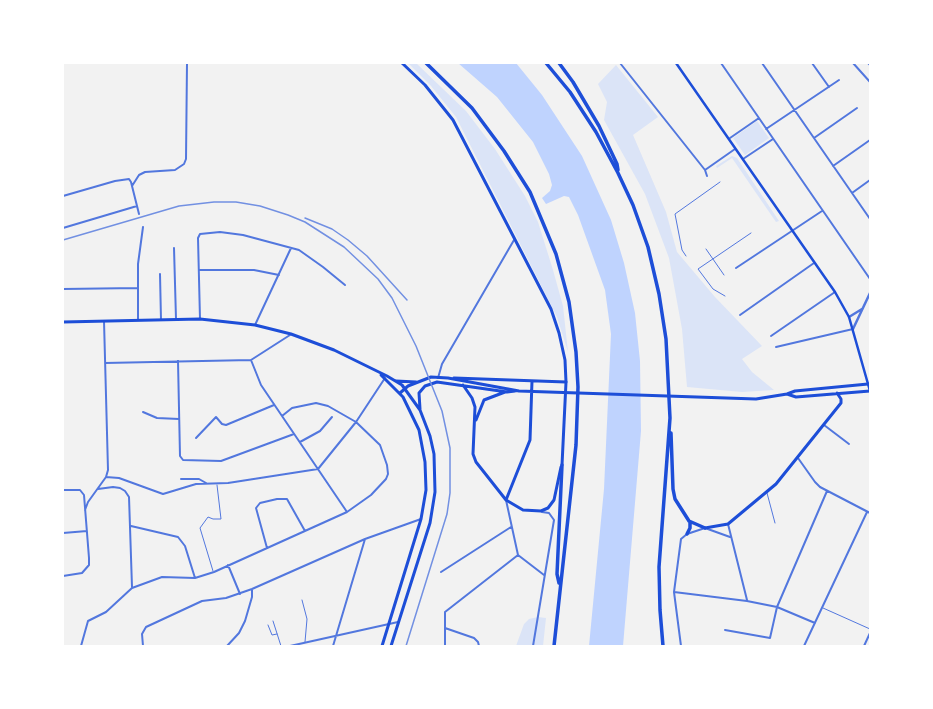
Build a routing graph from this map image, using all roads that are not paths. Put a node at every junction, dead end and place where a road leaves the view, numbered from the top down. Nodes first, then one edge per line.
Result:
1 (187, 63) edge
2 (402, 63) edge
3 (426, 63) edge
4 (560, 63) edge
5 (620, 63) edge
6 (676, 63) edge
7 (721, 63) edge
8 (762, 63) edge
9 (812, 63) edge
10 (853, 63) edge
11 (868, 63) edge
12 (547, 64) edge
13 (870, 65) edge
14 (839, 80) dead end
15 (870, 82) edge
16 (829, 87) junction
17 (857, 108) dead end
18 (794, 110) junction
19 (759, 118) junction
20 (766, 129) junction
21 (730, 138) junction
22 (814, 138) junction
23 (773, 139) junction
24 (870, 140) edge
25 (736, 148) junction
26 (743, 159) junction
27 (833, 166) junction
28 (705, 170) junction
29 (618, 173) junction
30 (707, 176) dead end
31 (870, 180) edge
32 (720, 182) dead end
33 (132, 186) junction
34 (852, 193) junction
35 (63, 196) edge
36 (137, 206) junction
37 (822, 211) junction
38 (139, 214) dead end
39 (870, 219) edge
40 (143, 227) dead end
41 (63, 228) edge
42 (792, 231) junction
43 (751, 232) dead end
44 (514, 240) junction
45 (174, 248) dead end
46 (291, 248) junction
47 (706, 249) dead end
48 (686, 256) dead end
49 (712, 258) junction
50 (814, 263) junction
51 (736, 268) dead end
52 (199, 270) junction
53 (160, 274) dead end
54 (279, 275) junction
55 (724, 275) dead end
56 (870, 279) edge
57 (345, 285) dead end
58 (138, 288) junction
59 (63, 289) edge
60 (834, 292) junction
61 (870, 293) edge
62 (725, 296) dead end
63 (862, 309) junction
64 (740, 315) dead end
65 (849, 317) junction
66 (176, 319) junction
67 (200, 319) junction
68 (138, 320) junction
69 (161, 320) junction
70 (104, 321) junction
71 (63, 322) edge
72 (255, 325) junction
73 (853, 328) junction
74 (291, 334) junction
75 (771, 336) dead end
76 (776, 347) dead end
77 (251, 360) junction
78 (178, 361) junction
79 (105, 363) junction
80 (386, 377) junction
81 (438, 378) junction
82 (448, 378) junction
83 (868, 379) edge
84 (395, 380) junction
85 (532, 381) junction
86 (418, 382) junction
87 (566, 382) junction
88 (869, 384) edge
89 (463, 385) junction
90 (405, 389) junction
91 (520, 391) junction
92 (870, 391) edge
93 (507, 392) junction
94 (400, 393) junction
95 (837, 393) junction
96 (787, 394) junction
97 (274, 405) junction
98 (420, 410) junction
99 (143, 412) dead end
100 (282, 416) junction
101 (332, 417) dead end
102 (670, 418) junction
103 (179, 419) junction
104 (356, 422) junction
105 (475, 424) junction
106 (824, 425) junction
107 (294, 434) junction
108 (196, 438) dead end
109 (300, 442) junction
110 (848, 444) dead end
111 (798, 458) junction
112 (562, 465) junction
113 (318, 469) junction
114 (106, 477) junction
115 (181, 479) dead end
116 (206, 483) junction
117 (217, 484) junction
118 (97, 489) junction
119 (63, 490) edge
120 (827, 491) junction
121 (766, 493) junction
122 (426, 496) junction
123 (435, 497) junction
124 (506, 500) junction
125 (85, 510) junction
126 (541, 511) junction
127 (347, 512) junction
128 (867, 512) junction
129 (870, 513) edge
130 (421, 519) junction
131 (689, 522) junction
132 (430, 523) junction
133 (775, 523) dead end
134 (728, 524) junction
135 (131, 526) junction
136 (511, 527) junction
137 (704, 528) junction
138 (87, 531) junction
139 (305, 531) junction
140 (63, 533) edge
141 (686, 534) junction
142 (730, 537) junction
143 (365, 539) junction
144 (267, 548) junction
145 (518, 555) junction
146 (228, 565) junction
147 (214, 572) junction
148 (441, 572) dead end
149 (544, 575) junction
150 (63, 576) edge
151 (195, 578) junction
152 (560, 586) junction
153 (132, 588) junction
154 (252, 589) junction
155 (674, 592) junction
156 (240, 594) junction
157 (302, 600) dead end
158 (747, 601) junction
159 (777, 607) junction
160 (821, 608) junction
161 (273, 621) dead end
162 (398, 622) junction
163 (815, 623) junction
164 (388, 624) junction
165 (268, 626) dead end
166 (445, 628) junction
167 (724, 630) dead end
168 (870, 630) edge
169 (277, 634) junction
170 (870, 634) edge
171 (336, 635) junction
172 (305, 642) junction
173 (82, 646) edge
174 (143, 646) edge
175 (227, 646) edge
176 (281, 646) edge
177 (291, 646) edge
178 (333, 646) edge
179 (382, 646) edge
180 (391, 646) edge
181 (445, 646) edge
182 (479, 646) edge
183 (532, 646) edge
184 (554, 646) edge
185 (663, 646) edge
186 (681, 646) edge
187 (804, 646) edge
188 (864, 646) edge

1 - 33 street
2 - 44 main road
3 - 152 highway
4 - 29 highway
5 - 28 street
6 - 21 main road
7 - 19 street
8 - 18 street
9 - 16 street
10 - 15 street
11 - 13 street
12 - 29 highway
14 - 16 street
16 - 18 street
17 - 22 street
18 - 20 street
18 - 22 street
19 - 20 street
19 - 21 street
20 - 23 street
21 - 25 main road
22 - 27 street
23 - 26 street
23 - 37 street
24 - 27 street
25 - 26 main road
25 - 28 street
26 - 42 main road
27 - 34 street
28 - 30 street
29 - 102 highway
31 - 34 street
32 - 48 lane
33 - 35 street
33 - 36 street
34 - 39 street
36 - 38 street
36 - 41 street
37 - 42 street
37 - 56 street
40 - 58 street
42 - 50 main road
42 - 51 street
43 - 49 lane
44 - 81 street
44 - 87 main road
45 - 66 street
46 - 52 street
46 - 54 street
46 - 57 street
47 - 49 lane
49 - 55 lane
49 - 62 lane
50 - 60 main road
50 - 64 street
52 - 54 street
52 - 67 street
53 - 69 street
54 - 72 street
58 - 59 street
58 - 68 street
60 - 65 main road
60 - 75 street
61 - 63 street
63 - 65 street
63 - 73 street
65 - 73 main road
66 - 67 main road
66 - 69 main road
67 - 72 main road
68 - 69 main road
68 - 70 main road
70 - 71 main road
70 - 79 street
72 - 74 main road
73 - 76 street
73 - 83 main road
74 - 77 street
74 - 80 main road
77 - 78 street
77 - 97 street
78 - 79 street
78 - 103 street
79 - 114 street
80 - 84 main road
80 - 94 main road
80 - 104 street
81 - 82 main road
81 - 86 main road
82 - 85 main road
82 - 91 main road
83 - 88 main road
84 - 86 main road
84 - 90 main road
85 - 87 main road
85 - 124 main road
86 - 90 main road
87 - 112 main road
88 - 92 main road
88 - 96 main road
89 - 93 main road
89 - 98 main road
89 - 105 main road
90 - 94 main road
90 - 98 main road
91 - 93 main road
91 - 96 main road
92 - 95 main road
93 - 105 main road
94 - 122 main road
95 - 96 main road
95 - 106 main road
97 - 100 street
97 - 108 street
98 - 123 main road
99 - 103 street
100 - 104 street
100 - 107 street
101 - 109 street
102 - 131 highway
102 - 185 highway
103 - 107 street
104 - 113 street
104 - 127 street
105 - 124 main road
106 - 110 street
106 - 111 main road
107 - 109 street
109 - 113 street
111 - 120 street
111 - 121 main road
112 - 126 main road
112 - 152 highway
113 - 117 street
113 - 127 street
114 - 116 street
114 - 118 street
115 - 116 street
116 - 117 street
117 - 147 lane
118 - 125 street
118 - 135 street
119 - 125 street
120 - 128 street
120 - 159 street
121 - 133 lane
121 - 134 main road
122 - 123 main road
122 - 130 main road
123 - 132 main road
124 - 126 main road
124 - 136 street
125 - 138 street
126 - 149 street
127 - 139 street
128 - 129 street
128 - 160 street
130 - 132 main road
130 - 143 street
130 - 164 main road
131 - 137 highway
131 - 141 highway
132 - 162 main road
134 - 137 main road
134 - 142 street
135 - 151 street
135 - 153 street
136 - 145 street
136 - 148 street
137 - 141 street
137 - 142 street
138 - 140 street
138 - 150 street
139 - 144 street
139 - 144 street
141 - 155 street
142 - 158 street
143 - 154 street
143 - 171 street
144 - 146 street
145 - 149 street
145 - 166 street
146 - 147 street
146 - 156 street
147 - 151 street
149 - 183 street
151 - 153 street
152 - 184 highway
153 - 173 street
154 - 156 street
154 - 175 street
155 - 158 street
155 - 186 street
156 - 174 street
157 - 172 lane
158 - 159 street
159 - 163 street
159 - 167 street
160 - 163 street
160 - 168 lane
161 - 169 lane
162 - 164 street
162 - 180 main road
163 - 187 street
164 - 171 street
164 - 179 main road
165 - 169 lane
166 - 181 street
166 - 182 street
169 - 176 lane
170 - 188 street
171 - 172 street
171 - 178 street
172 - 177 street

